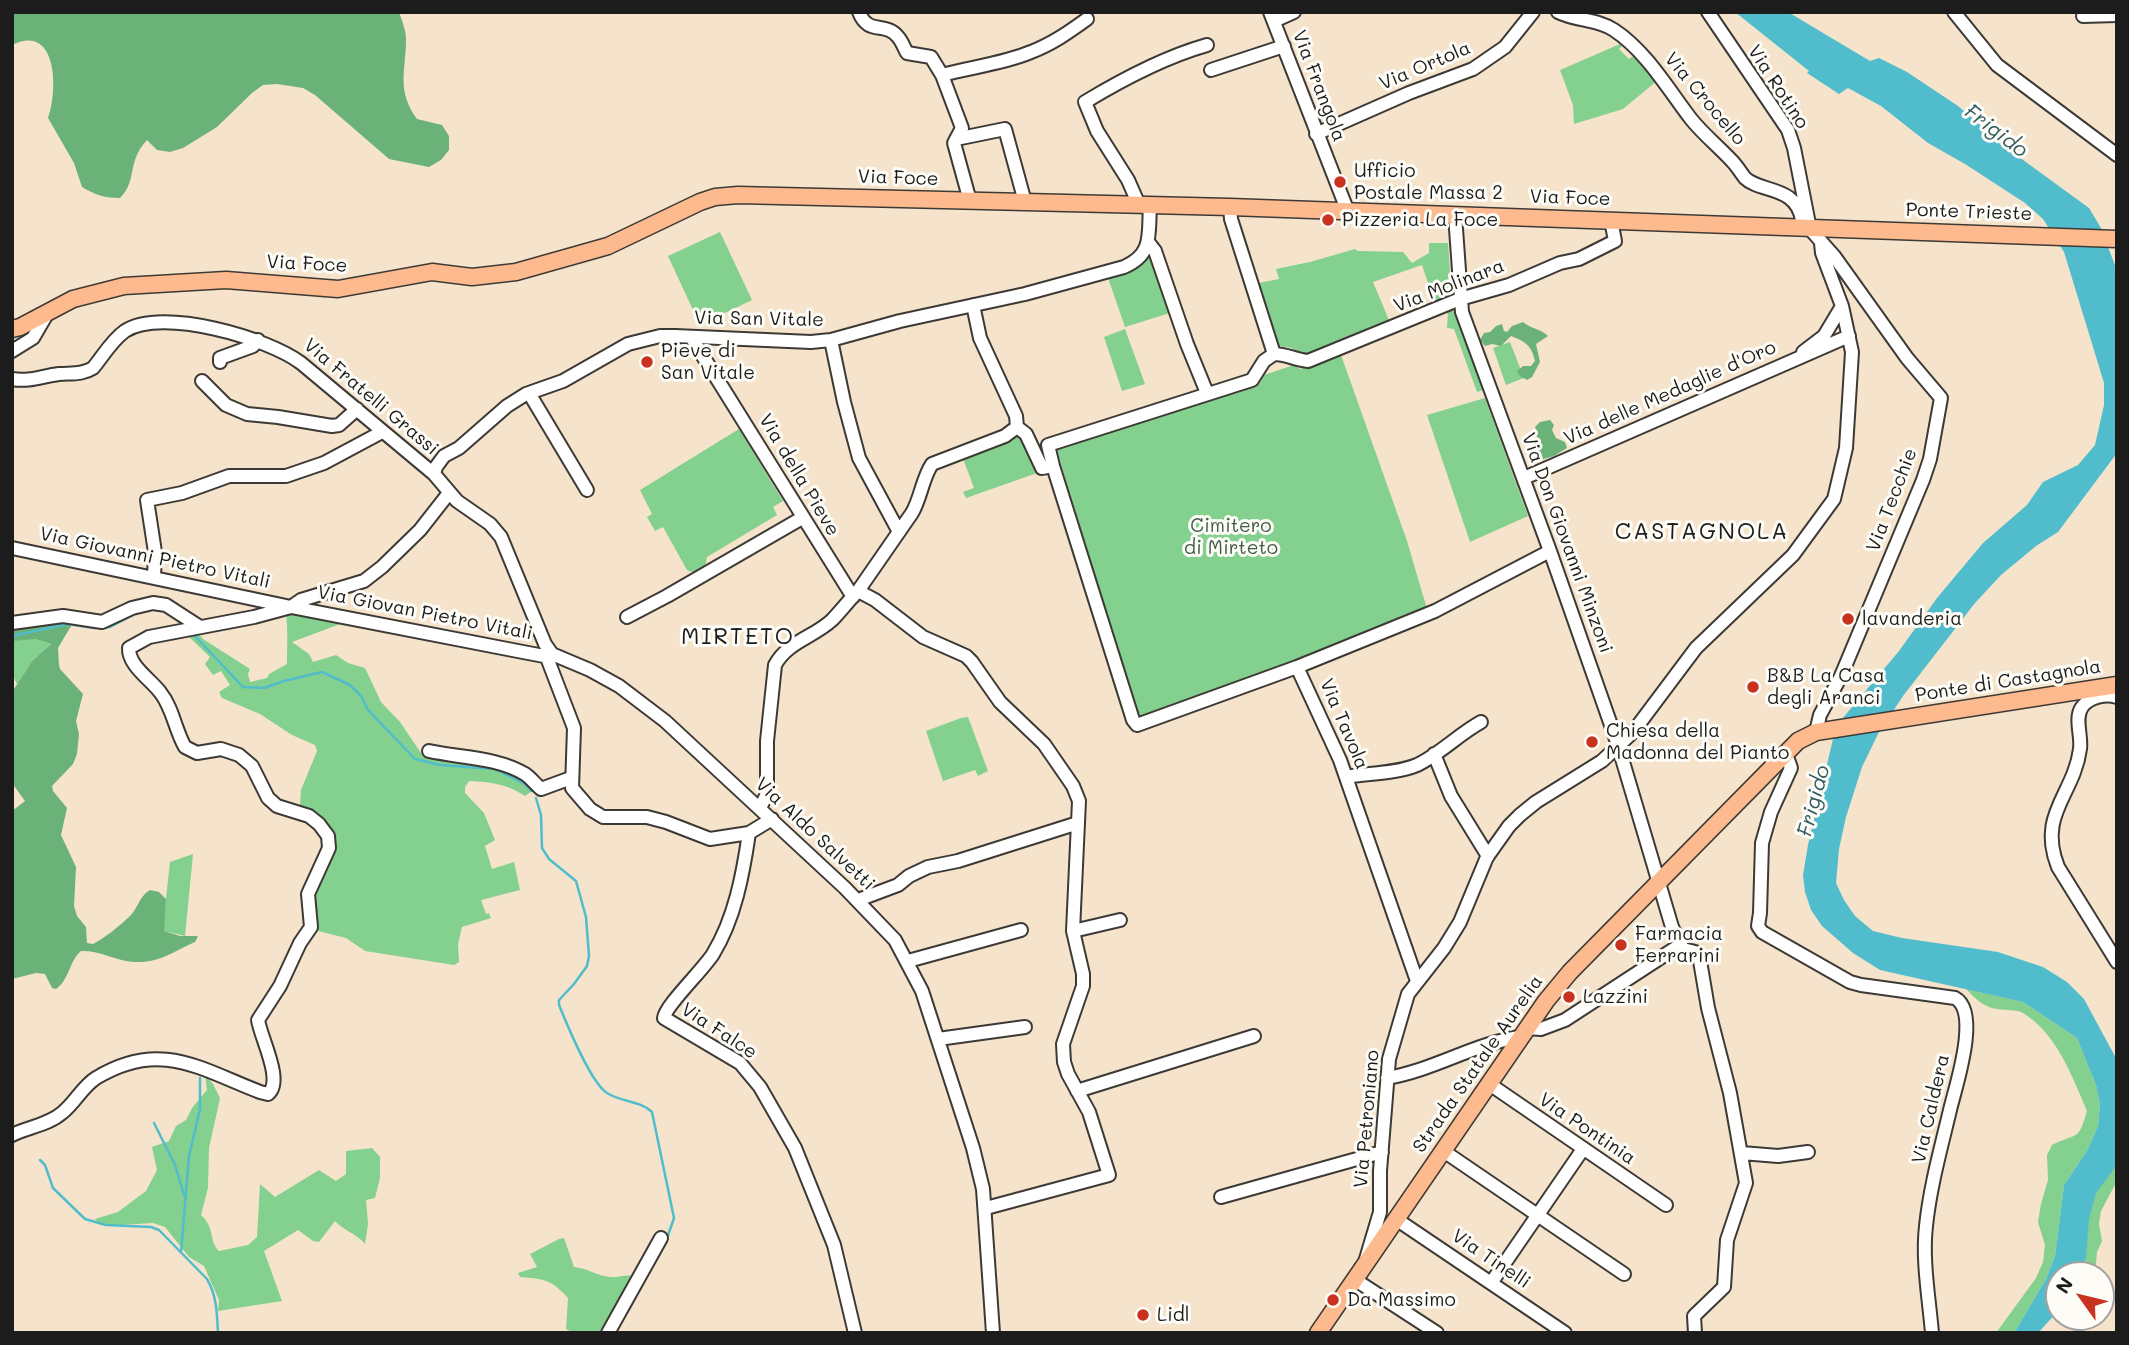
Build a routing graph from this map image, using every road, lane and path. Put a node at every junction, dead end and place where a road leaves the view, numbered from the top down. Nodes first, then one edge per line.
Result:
1 (859, 12) edge
2 (1294, 12) edge
3 (1533, 12) edge
4 (1558, 12) edge
5 (1708, 12) edge
6 (1954, 12) edge
7 (2117, 15) edge
8 (2083, 16) dead end
9 (1272, 17) edge
10 (1087, 19) dead end
11 (1207, 45) dead end
12 (1284, 46) junction
13 (1211, 70) dead end
14 (942, 75) junction
15 (1317, 134) junction
16 (956, 139) junction
17 (2117, 155) edge
18 (970, 201) junction
19 (1025, 202) junction
20 (1145, 205) junction
21 (1230, 207) junction
22 (1348, 212) junction
23 (1455, 215) junction
24 (1611, 220) junction
25 (1813, 232) junction
26 (2117, 239) edge
27 (1148, 242) junction
28 (1460, 299) junction
29 (973, 305) junction
30 (1842, 306) junction
31 (47, 314) junction
32 (12, 329) edge
33 (1824, 336) junction
34 (691, 337) junction
35 (1849, 337) junction
36 (258, 340) junction
37 (831, 340) junction
38 (12, 351) edge
39 (1274, 354) junction
40 (1793, 359) junction
41 (220, 362) dead end
42 (12, 379) edge
43 (202, 381) dead end
44 (529, 393) junction
45 (1207, 393) junction
46 (357, 409) junction
47 (1017, 427) junction
48 (382, 432) junction
49 (1053, 466) junction
50 (434, 474) junction
51 (1524, 478) junction
52 (587, 490) dead end
53 (449, 493) junction
54 (802, 518) junction
55 (899, 532) junction
56 (12, 548) edge
57 (1550, 551) junction
58 (154, 578) junction
59 (855, 594) junction
60 (291, 607) junction
61 (627, 617) dead end
62 (12, 624) edge
63 (198, 628) junction
64 (549, 655) junction
65 (1297, 667) junction
66 (2117, 685) edge
67 (2117, 696) edge
68 (1482, 722) dead end
69 (1819, 732) junction
70 (1618, 745) junction
71 (429, 751) dead end
72 (1434, 754) junction
73 (1786, 754) junction
74 (1346, 777) junction
75 (571, 778) junction
76 (760, 808) junction
77 (772, 819) junction
78 (1078, 823) junction
79 (749, 833) junction
80 (1488, 856) junction
81 (1659, 882) junction
82 (858, 900) junction
83 (1120, 920) dead end
84 (1021, 930) dead end
85 (1073, 931) junction
86 (1680, 945) junction
87 (908, 961) junction
88 (2117, 962) edge
89 (1417, 981) junction
90 (1025, 1027) dead end
91 (1523, 1032) junction
92 (1254, 1036) dead end
93 (937, 1039) junction
94 (1387, 1078) junction
95 (1488, 1083) junction
96 (1077, 1091) junction
97 (12, 1135) edge
98 (1583, 1149) junction
99 (1442, 1150) junction
100 (1382, 1152) junction
101 (1808, 1152) dead end
102 (1742, 1153) junction
103 (1222, 1197) dead end
104 (1665, 1205) dead end
105 (986, 1208) junction
106 (1537, 1215) junction
107 (1396, 1219) junction
108 (661, 1238) dead end
109 (1365, 1263) junction
110 (1624, 1274) dead end
111 (1354, 1279) junction
112 (1491, 1283) junction
113 (608, 1333) edge
114 (855, 1333) edge
115 (993, 1333) edge
116 (1318, 1333) edge
117 (1437, 1333) edge
118 (1565, 1333) edge
119 (1695, 1333) edge
120 (1932, 1333) edge

1 - 14 street
2 - 9 street
3 - 15 street, Via Ortola
4 - 25 street, Via Crocello
5 - 25 street, Via Rotino
6 - 17 street
7 - 8 street
9 - 12 street, Via Frangola
10 - 14 street
11 - 20 street
12 - 13 street
12 - 15 street, Via Frangola
14 - 16 street
15 - 22 street, Via Frangola
16 - 18 street
16 - 19 street
18 - 19 main road, Via Foce
18 - 31 main road, Via Foce
19 - 20 main road, Via Foce
20 - 21 main road, Via Foce
20 - 27 street
21 - 22 main road, Via Foce
21 - 39 street
22 - 23 main road, Via Foce
23 - 24 main road, Via Foce
23 - 28 street, Via Don Giovanni Minzoni
24 - 25 main road, Via Foce
24 - 28 street, Via Molinara
25 - 26 main road, Ponte Trieste
25 - 30 street, Via Petroniano
25 - 69 street, Via Tecchie
27 - 29 street, Via San Vitale
27 - 45 street
28 - 39 street, Via Molinara
28 - 51 street, Via Don Giovanni Minzoni
29 - 37 street, Via San Vitale
29 - 47 street
30 - 33 street, Via delle Medaglie d'Oro
30 - 35 street, Via Petroniano
31 - 32 main road, Via Foce
31 - 38 street
33 - 35 street
33 - 40 street, Via delle Medaglie d'Oro
34 - 37 street, Via San Vitale
34 - 44 street, Via San Vitale
34 - 54 street, Via della Pieve
35 - 40 street, Via delle Medaglie d'Oro
35 - 70 street, Via Petroniano
36 - 41 street
36 - 42 street, Via Fratelli Grassi
36 - 46 street, Via Fratelli Grassi
37 - 55 street
39 - 45 street
40 - 51 street, Via delle Medaglie d'Oro
43 - 46 street
44 - 50 street, Via San Vitale
44 - 52 street
45 - 49 street
46 - 48 street, Via Fratelli Grassi
47 - 49 street
47 - 55 street
48 - 50 street, Via Fratelli Grassi
48 - 58 street
49 - 65 street
50 - 53 street
51 - 57 street, Via Don Giovanni Minzoni
53 - 60 street
53 - 64 street
54 - 59 street, Via della Pieve
54 - 61 street
55 - 59 street
56 - 58 street, Via Giovanni Pietro Vitali
57 - 65 street, Via Tavola
57 - 70 street, Via Don Giovanni Minzoni
58 - 60 street, Via Giovanni Pietro Vitali
59 - 76 street
59 - 78 street
60 - 63 street
60 - 64 street, Via Giovan Pietro Vitali
62 - 63 street
63 - 97 street
64 - 75 street
64 - 76 street, Via Aldo Salvetti
65 - 74 street, Via Tavola
66 - 69 main road, Ponte di Castagnola
67 - 88 street
68 - 72 street
69 - 73 main road, Strada Statale Aurelia
70 - 80 street, Via Petroniano
70 - 81 street, Via Don Giovanni Minzoni
71 - 75 street
72 - 74 street
72 - 80 street
73 - 81 main road, Strada Statale Aurelia
73 - 120 street, Via Caldera
74 - 89 street, Via Tavola
75 - 79 street
76 - 77 street, Via Aldo Salvetti
77 - 79 street
77 - 82 street, Via Aldo Salvetti
78 - 82 street
78 - 85 street
79 - 114 street, Via Falce
80 - 89 street, Via Petroniano
81 - 86 street, Via Don Giovanni Minzoni
81 - 91 main road, Strada Statale Aurelia
82 - 87 street, Via Aldo Salvetti
83 - 85 street
84 - 87 street
85 - 96 street
86 - 91 street
86 - 102 street
87 - 93 street, Via Aldo Salvetti
89 - 94 street, Via Petroniano
90 - 93 street
91 - 94 street
91 - 95 main road, Strada Statale Aurelia
92 - 96 street
93 - 105 street, Via Aldo Salvetti
94 - 100 street, Via Petroniano
95 - 98 street, Via Pontinia
95 - 99 main road, Strada Statale Aurelia
96 - 105 street
98 - 104 street, Via Pontinia
98 - 106 street
99 - 106 street
99 - 107 main road, Strada Statale Aurelia
100 - 103 street
100 - 109 street, Via Petroniano
101 - 102 street
102 - 119 street
105 - 115 street, Via Aldo Salvetti
106 - 110 street
106 - 112 street
107 - 109 main road, Strada Statale Aurelia
107 - 112 street, Via Tinelli
108 - 113 street
109 - 111 main road, Strada Statale Aurelia
111 - 116 main road, Strada Statale Aurelia
111 - 117 street
112 - 118 street, Via Tinelli

